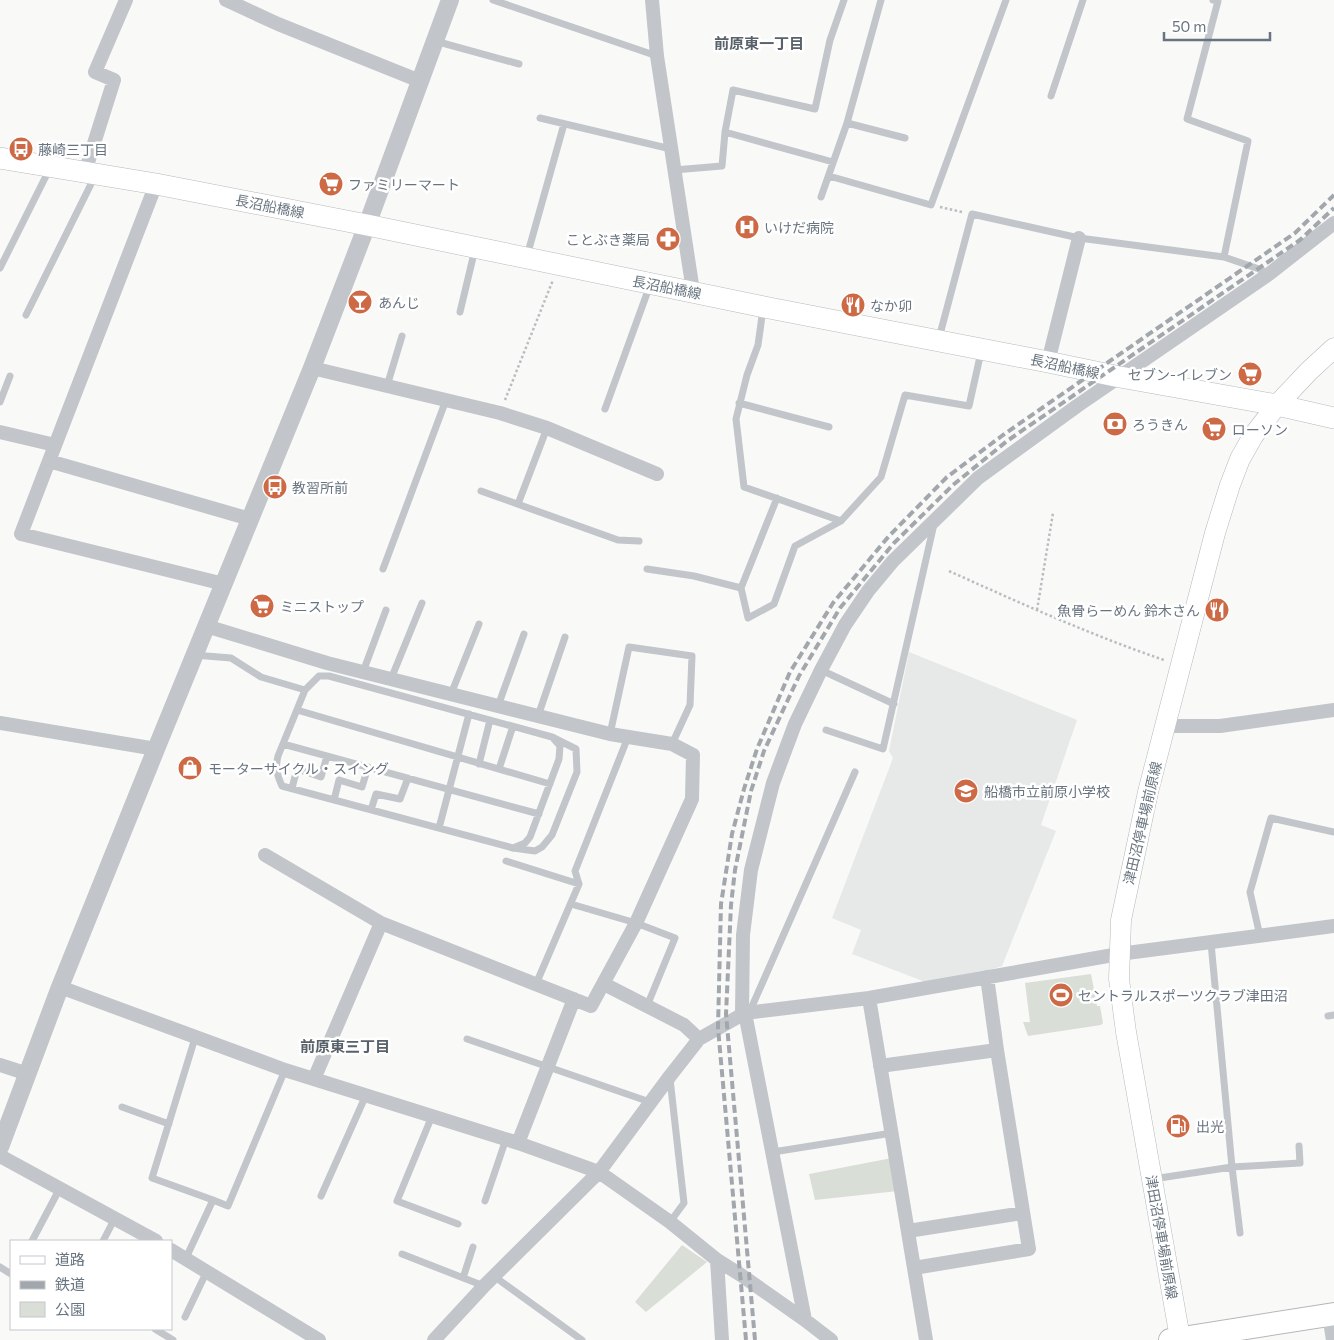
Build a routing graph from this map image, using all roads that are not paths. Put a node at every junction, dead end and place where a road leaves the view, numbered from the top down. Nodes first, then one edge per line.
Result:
1 (126, 0) edge
2 (226, 0) edge
3 (450, 0) edge
4 (493, 0) edge
5 (652, 0) edge
6 (844, 0) edge
7 (881, 0) edge
8 (1006, 0) edge
9 (1083, 0) edge
10 (1212, 0) edge
11 (434, 41) junction
12 (657, 56) junction
13 (518, 64) dead end
14 (420, 81) junction
15 (1051, 96) dead end
16 (540, 118) dead end
17 (847, 123) junction
18 (564, 124) junction
19 (725, 132) junction
20 (905, 138) dead end
21 (671, 149) junction
22 (3, 161) edge
23 (833, 162) junction
24 (50, 167) junction
25 (674, 170) junction
26 (91, 173) junction
27 (829, 176) junction
28 (156, 184) junction
29 (821, 197) dead end
30 (1334, 222) edge
31 (367, 225) junction
32 (1079, 238) junction
33 (475, 248) junction
34 (1224, 257) junction
35 (527, 258) junction
36 (0, 268) edge
37 (1269, 274) junction
38 (650, 284) junction
39 (693, 292) junction
40 (764, 307) junction
41 (460, 312) dead end
42 (26, 315) dead end
43 (402, 336) dead end
44 (938, 340) junction
45 (1334, 348) edge
46 (982, 349) junction
47 (1048, 362) junction
48 (312, 368) junction
49 (10, 376) dead end
50 (1120, 377) junction
51 (387, 386) junction
52 (446, 400) junction
53 (0, 402) edge
54 (739, 403) junction
55 (1277, 405) junction
56 (605, 409) dead end
57 (1334, 418) edge
58 (829, 427) dead end
59 (547, 428) junction
60 (0, 432) edge
61 (55, 446) junction
62 (49, 461) junction
63 (657, 474) dead end
64 (480, 491) dead end
65 (777, 498) junction
66 (518, 504) junction
67 (935, 519) junction
68 (250, 520) junction
69 (841, 521) junction
70 (639, 542) dead end
71 (384, 569) dead end
72 (647, 569) dead end
73 (224, 584) junction
74 (741, 588) junction
75 (422, 603) dead end
76 (386, 610) dead end
77 (479, 624) dead end
78 (206, 626) junction
79 (524, 634) dead end
80 (565, 637) dead end
81 (194, 655) junction
82 (821, 670) junction
83 (363, 672) junction
84 (391, 679) junction
85 (305, 690) junction
86 (452, 694) junction
87 (894, 704) junction
88 (498, 706) junction
89 (297, 710) junction
90 (1334, 710) edge
91 (470, 714) junction
92 (538, 716) junction
93 (490, 720) junction
94 (0, 723) edge
95 (513, 726) junction
96 (1166, 726) junction
97 (826, 730) dead end
98 (610, 734) junction
99 (552, 737) junction
100 (628, 737) junction
101 (283, 744) junction
102 (672, 744) junction
103 (156, 749) junction
104 (327, 756) junction
105 (458, 757) junction
106 (479, 764) junction
107 (368, 767) junction
108 (499, 769) junction
109 (855, 772) dead end
110 (408, 778) junction
111 (550, 784) junction
112 (292, 788) junction
113 (450, 789) junction
114 (334, 800) junction
115 (371, 810) junction
116 (539, 814) junction
117 (439, 828) junction
118 (1334, 832) edge
119 (513, 848) junction
120 (265, 855) dead end
121 (506, 861) dead end
122 (579, 884) junction
123 (570, 904) junction
124 (381, 923) junction
125 (636, 923) junction
126 (1334, 926) edge
127 (1260, 936) junction
128 (1211, 943) junction
129 (1119, 954) junction
130 (987, 977) junction
131 (536, 984) junction
132 (604, 984) junction
133 (60, 988) junction
134 (574, 998) junction
135 (870, 998) junction
136 (647, 1006) junction
137 (746, 1013) junction
138 (195, 1038) junction
139 (467, 1039) dead end
140 (699, 1039) junction
141 (997, 1050) junction
142 (0, 1065) edge
143 (880, 1066) junction
144 (547, 1067) junction
145 (285, 1070) junction
146 (28, 1074) junction
147 (670, 1076) junction
148 (314, 1079) junction
149 (366, 1095) junction
150 (650, 1102) junction
151 (122, 1107) dead end
152 (432, 1116) junction
153 (169, 1124) junction
154 (892, 1133) junction
155 (512, 1141) junction
156 (1299, 1146) dead end
157 (0, 1147) edge
158 (773, 1152) junction
159 (0, 1156) edge
160 (1232, 1167) junction
161 (599, 1172) junction
162 (1151, 1179) junction
163 (60, 1188) junction
164 (320, 1196) dead end
165 (213, 1200) junction
166 (485, 1201) dead end
167 (1023, 1212) junction
168 (115, 1218) junction
169 (670, 1222) junction
170 (458, 1224) dead end
171 (908, 1231) junction
172 (1240, 1233) dead end
173 (33, 1240) edge
174 (104, 1240) edge
175 (154, 1240) edge
176 (473, 1247) dead end
177 (172, 1251) edge
178 (402, 1254) dead end
179 (186, 1258) junction
180 (717, 1260) junction
181 (914, 1268) junction
182 (207, 1271) junction
183 (464, 1278) junction
184 (490, 1281) junction
185 (1332, 1315) edge
186 (185, 1317) dead end
187 (805, 1320) junction
188 (157, 1330) edge
189 (1185, 1339) edge
190 (173, 1340) edge
191 (319, 1340) edge
192 (434, 1340) edge
193 (582, 1340) edge
194 (722, 1340) edge
195 (831, 1340) edge
196 (926, 1340) edge
197 (1333, 1340) edge

1 - 26 street
2 - 14 street
3 - 11 street
4 - 12 lane
5 - 12 street
6 - 19 lane
7 - 17 lane
8 - 27 lane
9 - 15 lane
10 - 34 lane
11 - 13 lane
11 - 14 street
12 - 21 street
14 - 31 street
16 - 18 lane
17 - 20 lane
17 - 23 lane
18 - 21 lane
18 - 35 lane
19 - 23 lane
19 - 25 lane
21 - 25 street
22 - 24 main road, 長沼船橋線
23 - 27 lane
24 - 26 main road, 長沼船橋線
24 - 36 lane
25 - 39 street
26 - 28 main road, 長沼船橋線
26 - 42 lane
27 - 29 lane
28 - 31 main road, 長沼船橋線
28 - 61 street
30 - 37 street
31 - 33 main road, 長沼船橋線
31 - 48 street
32 - 34 lane
32 - 44 lane
32 - 47 street
33 - 35 main road, 長沼船橋線
33 - 41 lane
34 - 37 lane
35 - 38 main road, 長沼船橋線
37 - 50 street
38 - 39 main road, 長沼船橋線
38 - 56 lane
39 - 40 main road, 長沼船橋線
40 - 44 main road, 長沼船橋線
40 - 54 lane
43 - 51 lane
44 - 46 main road, 長沼船橋線
45 - 55 main road, 津田沼停車場前原線
46 - 47 main road, 長沼船橋線
46 - 69 lane
47 - 50 main road, 長沼船橋線
48 - 51 street
48 - 68 street
49 - 53 lane
50 - 55 main road, 長沼船橋線
50 - 67 street
51 - 52 street
52 - 59 street
52 - 71 lane
54 - 58 lane
54 - 65 lane
55 - 57 main road, 長沼船橋線
55 - 96 main road, 津田沼停車場前原線
59 - 63 street
59 - 66 lane
60 - 61 street
61 - 62 street
62 - 68 street
62 - 73 street
64 - 66 lane
65 - 69 lane
65 - 74 lane
66 - 70 lane
67 - 82 street
67 - 87 lane
68 - 73 street
69 - 74 lane
72 - 74 lane
73 - 78 street
75 - 84 lane
76 - 83 lane
77 - 86 lane
78 - 81 street
78 - 83 street
79 - 88 lane
80 - 92 lane
81 - 85 lane
81 - 103 street
82 - 87 lane
82 - 137 street
83 - 84 street
84 - 86 street
85 - 89 lane
85 - 91 lane
86 - 88 street
87 - 97 lane
88 - 92 street
89 - 101 lane
89 - 105 lane
90 - 96 street
91 - 93 lane
91 - 105 lane
92 - 98 street
93 - 95 lane
93 - 106 lane
94 - 103 street
95 - 99 lane
95 - 108 lane
96 - 129 main road, 津田沼停車場前原線
98 - 100 street
98 - 102 lane
99 - 111 lane
99 - 119 lane
100 - 102 street
100 - 122 lane
101 - 104 lane
101 - 112 lane
102 - 125 street
103 - 133 street
104 - 107 lane
104 - 112 lane
105 - 106 lane
105 - 113 lane
106 - 108 lane
107 - 110 lane
107 - 114 lane
108 - 111 lane
109 - 137 lane
110 - 113 lane
110 - 115 lane
111 - 116 lane
112 - 114 lane
113 - 116 lane
113 - 117 lane
114 - 115 lane
115 - 117 lane
116 - 119 lane
117 - 119 lane
118 - 127 lane
120 - 124 street
121 - 122 lane
122 - 123 lane
123 - 125 lane
123 - 131 lane
124 - 131 street
124 - 148 street
125 - 132 street
125 - 136 lane
126 - 127 street
127 - 128 street
128 - 129 street
128 - 160 lane
129 - 130 street
129 - 162 main road, 津田沼停車場前原線
130 - 135 street
130 - 141 street
131 - 134 street
132 - 134 street
132 - 136 street
133 - 138 street
133 - 146 street
134 - 144 street
135 - 137 street
135 - 143 street
136 - 140 street
137 - 140 street
137 - 158 street
138 - 145 street
138 - 153 lane
139 - 144 lane
140 - 147 street
141 - 143 street
141 - 167 street
142 - 146 street
143 - 154 street
144 - 150 lane
144 - 155 street
145 - 148 street
145 - 165 lane
146 - 157 street
147 - 150 street
147 - 169 lane
148 - 149 street
149 - 152 street
149 - 164 lane
150 - 161 street
151 - 153 lane
152 - 155 street
152 - 170 lane
153 - 165 lane
154 - 158 lane
154 - 171 street
155 - 161 street
155 - 166 lane
156 - 160 lane
158 - 187 street
159 - 163 street
160 - 162 lane
160 - 172 lane
161 - 169 street
161 - 184 street
162 - 189 main road, 津田沼停車場前原線
163 - 168 street
163 - 173 lane
165 - 179 lane
167 - 171 street
167 - 181 street
168 - 174 lane
168 - 175 street
169 - 180 street
171 - 181 street
176 - 183 lane
177 - 179 street
178 - 183 lane
179 - 182 street
180 - 187 street
180 - 194 street
181 - 196 street
182 - 186 lane
182 - 191 street
183 - 184 lane
184 - 192 street
184 - 193 lane
185 - 189 highway
185 - 197 street
187 - 195 street
188 - 190 lane

